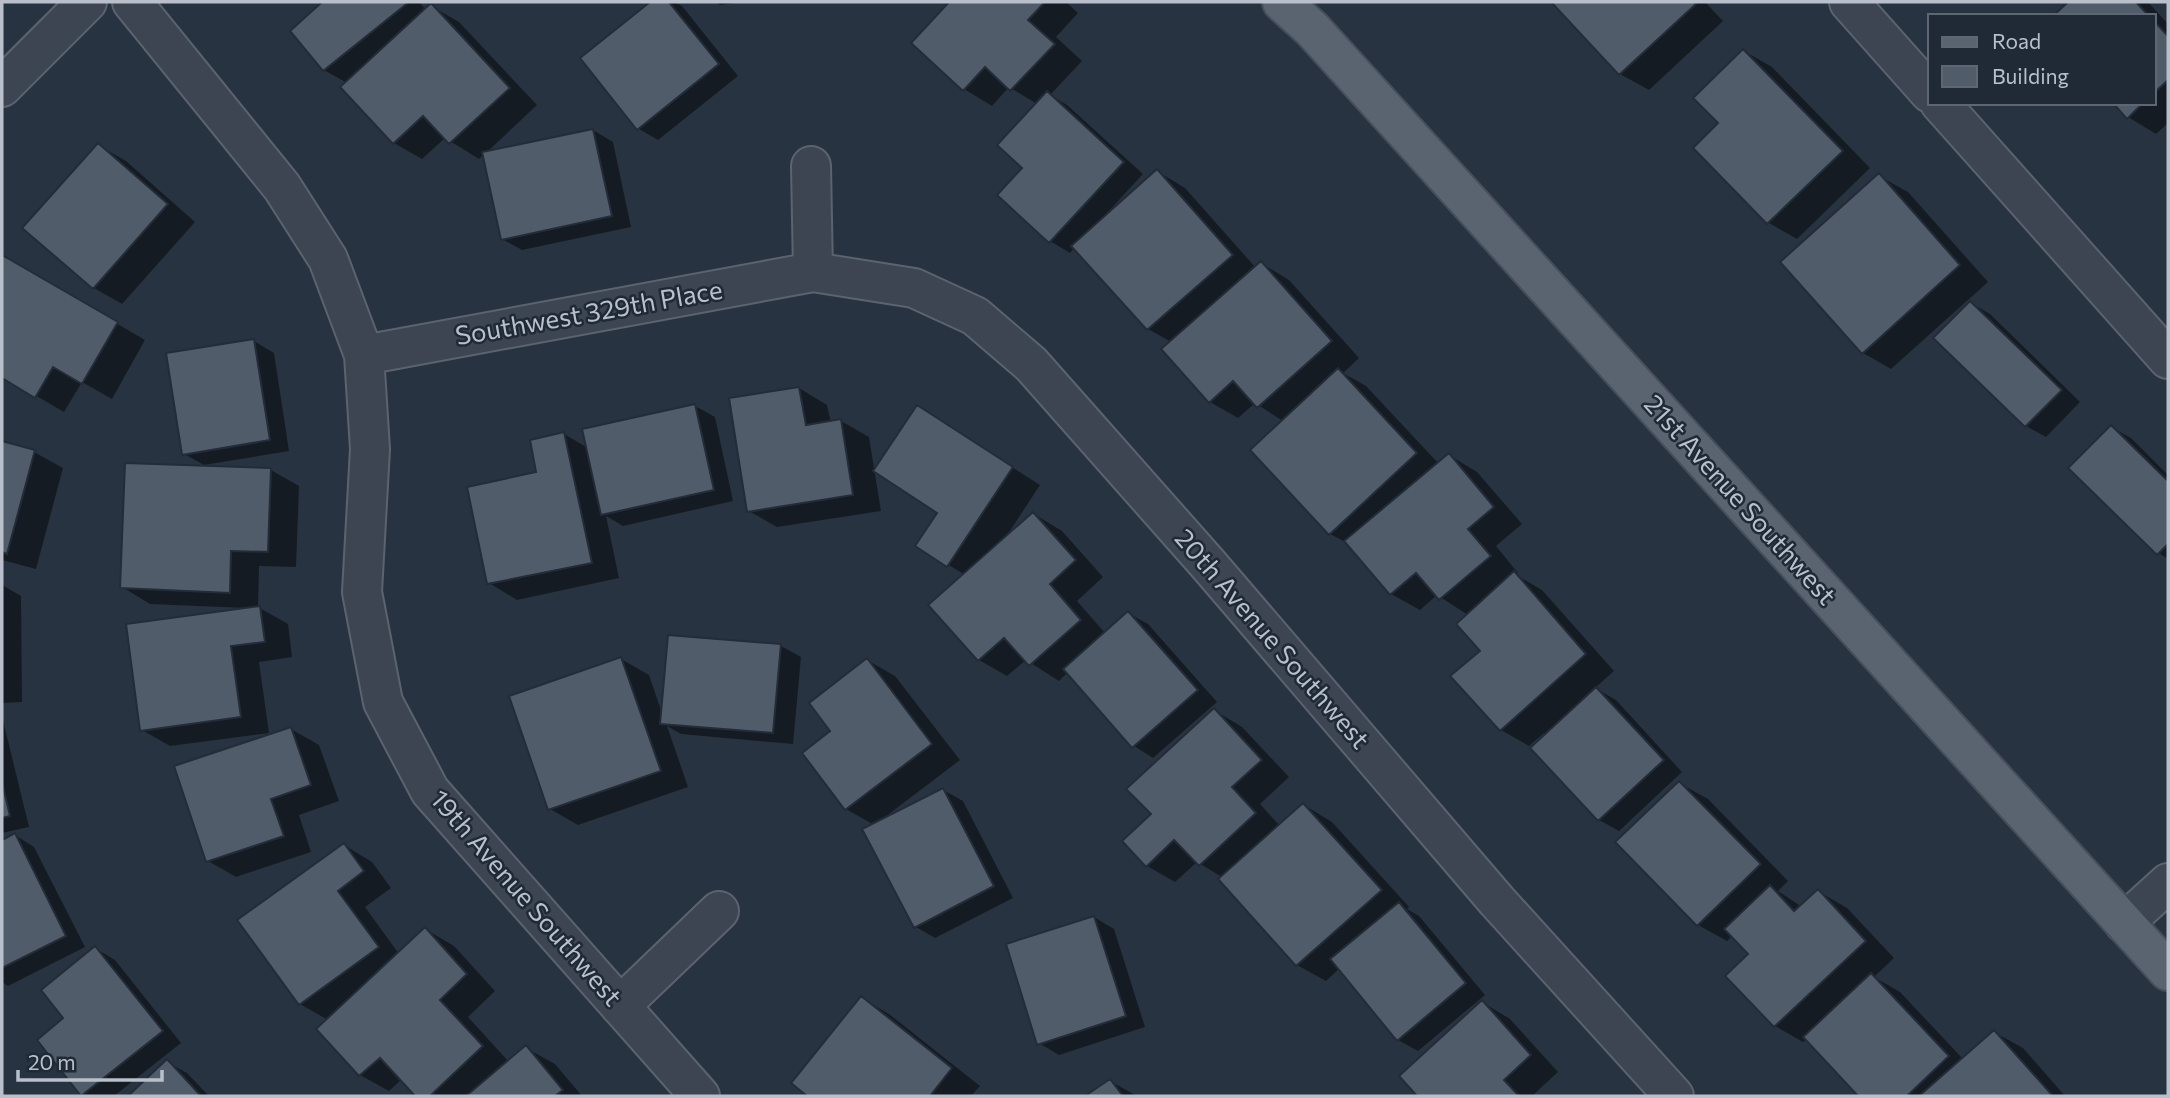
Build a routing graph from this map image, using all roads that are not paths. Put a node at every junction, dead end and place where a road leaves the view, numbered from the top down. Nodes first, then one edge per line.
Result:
1 (87, 2) edge
2 (132, 2) edge
3 (1282, 2) edge
4 (1849, 2) edge
5 (1303, 15) edge
6 (2, 87) edge
7 (1928, 91) edge
8 (1942, 105) edge
9 (811, 166) dead end
10 (813, 272) junction
11 (364, 355) junction
12 (2168, 359) edge
13 (2168, 883) edge
14 (719, 911) dead end
15 (2124, 923) junction
16 (2168, 971) edge
17 (620, 1006) junction
18 (700, 1096) edge
19 (1674, 1096) edge

1 - 6 street
2 - 11 street, 19th Avenue Southwest
3 - 5 main road, 21st Avenue Southwest
4 - 7 street
5 - 15 main road, 21st Avenue Southwest
8 - 12 street
9 - 10 street
10 - 11 street, Southwest 329th Place
10 - 19 street, 20th Avenue Southwest
11 - 17 street, 19th Avenue Southwest
13 - 15 street
14 - 17 street
15 - 16 main road, 21st Avenue Southwest
17 - 18 street, 19th Avenue Southwest

